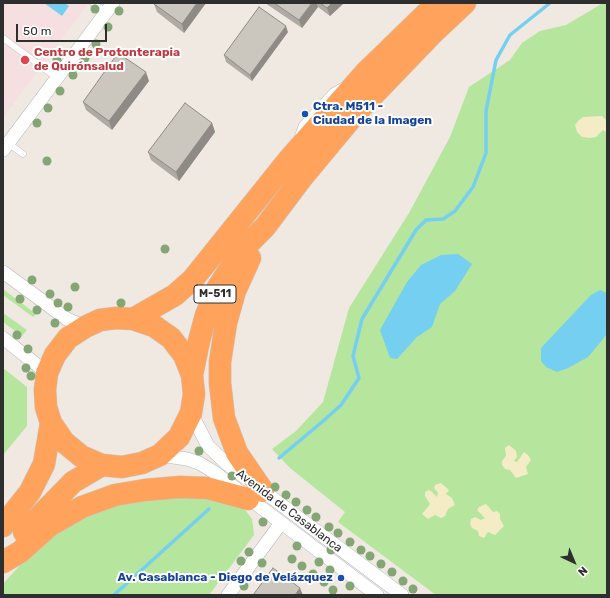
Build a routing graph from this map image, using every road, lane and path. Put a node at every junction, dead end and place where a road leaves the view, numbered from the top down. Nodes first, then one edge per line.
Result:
1 (93, 3) edge
2 (437, 3) edge
3 (465, 3) edge
4 (109, 7) edge
5 (3, 38) edge
6 (57, 78) junction
7 (7, 142) edge
8 (23, 154) dead end
9 (265, 227) junction
10 (3, 272) edge
11 (133, 319) junction
12 (84, 326) junction
13 (3, 338) edge
14 (47, 373) junction
15 (192, 375) junction
16 (191, 413) junction
17 (52, 423) junction
18 (160, 455) junction
19 (102, 465) junction
20 (255, 495) junction
21 (281, 523) junction
22 (3, 526) edge
23 (3, 561) edge
24 (228, 595) edge
25 (377, 595) edge
26 (402, 595) edge

1 - 4 lane
2 - 11 highway, M-511
3 - 9 highway, M-511
4 - 6 street
5 - 6 lane
6 - 7 street
7 - 8 lane
9 - 15 highway, M-511
9 - 20 highway
10 - 12 street
11 - 12 highway, M-511
11 - 15 highway, M-511
12 - 14 highway, M-511
13 - 14 street
14 - 17 highway, M-511
15 - 16 highway, M-511
16 - 18 highway, M-511
16 - 20 street, Avenida de Casablanca
17 - 19 highway, M-511
17 - 22 highway, M-511
18 - 19 highway, M-511
18 - 20 street, Avenida de Casablanca
19 - 23 highway
20 - 21 street, Avenida de Casablanca
20 - 23 highway
20 - 26 street, Avenida de Casablanca
21 - 24 street
21 - 25 street, Avenida de Casablanca

